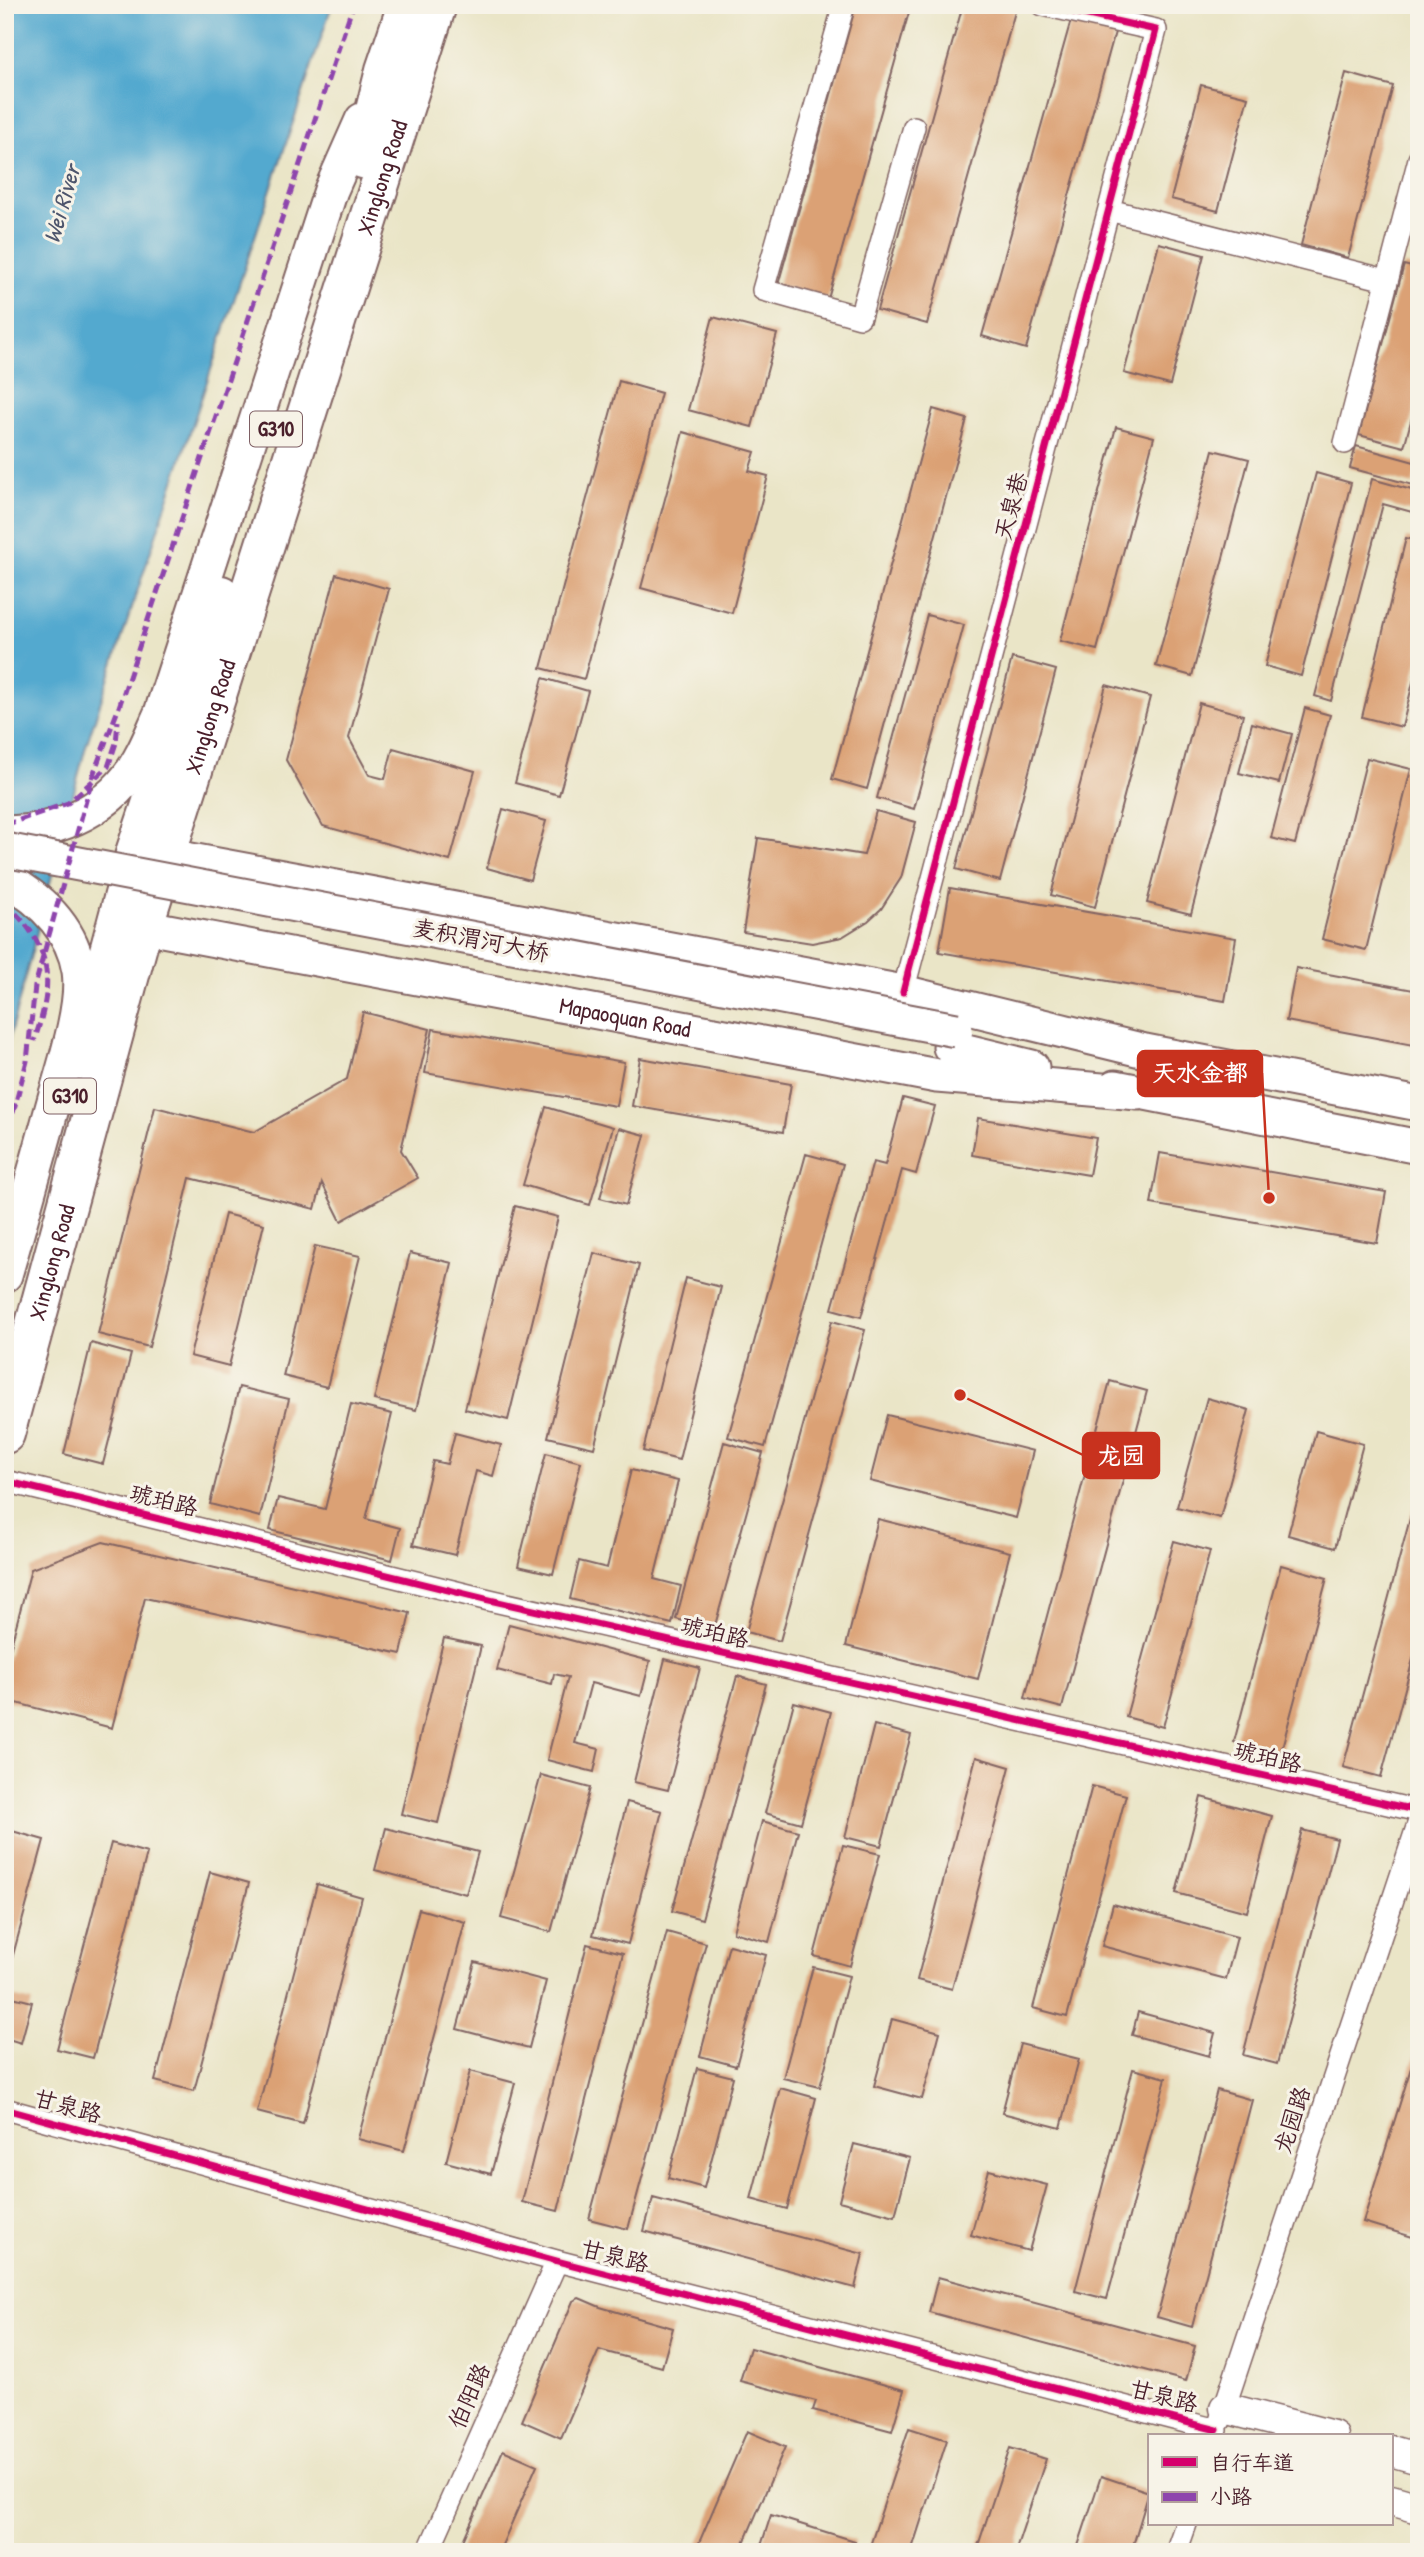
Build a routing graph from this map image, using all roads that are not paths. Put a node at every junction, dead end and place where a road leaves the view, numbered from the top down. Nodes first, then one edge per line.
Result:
1 (407, 5) edge
2 (438, 5) edge
3 (844, 5) edge
4 (1043, 5) edge
5 (385, 70) junction
6 (914, 128) dead end
7 (1419, 159) edge
8 (1109, 211) junction
9 (1386, 280) junction
10 (1345, 443) dead end
11 (5, 833) edge
12 (5, 850) edge
13 (151, 852) junction
14 (5, 868) edge
15 (5, 879) edge
16 (130, 924) junction
17 (903, 992) junction
18 (953, 1039) junction
19 (1145, 1051) junction
20 (1138, 1093) junction
21 (1419, 1104) edge
22 (1419, 1147) edge
23 (5, 1275) edge
24 (5, 1343) edge
25 (5, 1434) edge
26 (5, 1481) edge
27 (1419, 1811) edge
28 (1419, 1821) edge
29 (5, 2109) edge
30 (557, 2261) junction
31 (1219, 2425) edge
32 (1312, 2434) edge
33 (1392, 2451) edge
34 (1419, 2459) edge
35 (1392, 2500) edge
36 (1419, 2508) edge
37 (1185, 2526) edge
38 (428, 2552) edge
39 (1176, 2552) edge

1 - 5 highway, Xinglong Road / G310
2 - 13 highway, Xinglong Road
3 - 6 street
4 - 8 street, 天泉巷
5 - 11 main road
5 - 13 highway, Xinglong Road / G310
7 - 9 street
8 - 9 street
8 - 17 street, 天泉巷
9 - 10 street
12 - 18 main road, 麦积渭河大桥, bridge
13 - 16 highway, Xinglong Road
13 - 17 main road
14 - 18 main road, 麦积渭河大桥
15 - 23 main road
16 - 20 main road, Mapaoquan Road
16 - 24 highway, Xinglong Road / G310
16 - 25 highway, Xinglong Road
17 - 19 main road
18 - 19 main road
18 - 20 main road, Mapaoquan Road
19 - 21 main road
20 - 22 main road, Mapaoquan Road
26 - 27 street, 琥珀路
28 - 31 street, 龙园路
29 - 30 street, 甘泉路
30 - 31 street, 甘泉路
30 - 38 street, 伯阳路
31 - 32 street
33 - 34 street
35 - 36 street
37 - 39 street

